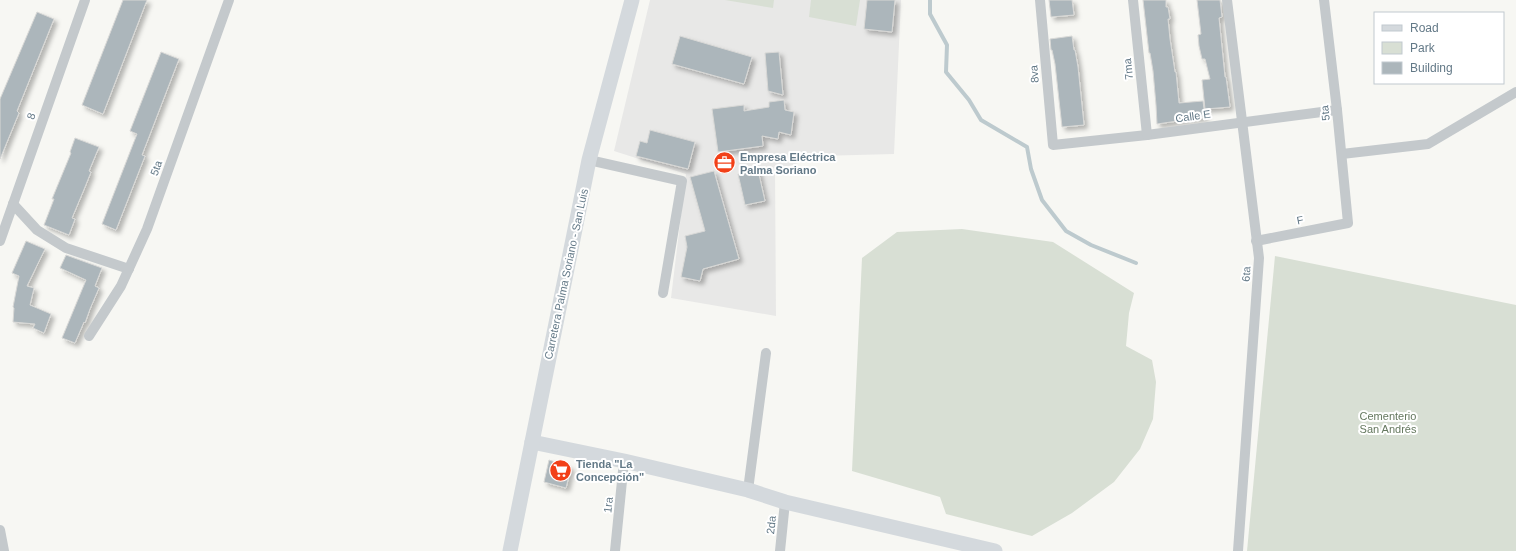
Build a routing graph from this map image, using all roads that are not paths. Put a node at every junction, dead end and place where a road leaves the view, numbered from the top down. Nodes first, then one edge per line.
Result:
1 (84, 0) edge
2 (230, 0) edge
3 (632, 0) edge
4 (1040, 0) edge
5 (1133, 0) edge
6 (1227, 0) edge
7 (1324, 0) edge
8 (1516, 92) edge
9 (1337, 110) junction
10 (1242, 122) junction
11 (1147, 135) junction
12 (1053, 145) joint
13 (1342, 154) junction
14 (589, 160) junction
15 (13, 204) junction
16 (1348, 223) joint
17 (0, 241) edge
18 (1256, 241) junction
19 (129, 269) junction
20 (663, 293) dead end
21 (89, 336) dead end
22 (766, 353) dead end
23 (532, 442) junction
24 (624, 461) junction
25 (748, 490) junction
26 (785, 502) junction
27 (0, 530) edge
28 (4, 551) edge
29 (510, 551) edge
30 (615, 551) edge
31 (780, 551) edge
32 (995, 551) edge
33 (1238, 551) edge

1 - 15 street, 8
2 - 19 street, 5ta
3 - 14 main road, Carretera Palma Soriano - San Luis
4 - 12 street, 8va
5 - 11 street, 7ma
6 - 10 street, 6ta
7 - 9 street, 5ta
8 - 13 street
9 - 10 street, Calle E
9 - 13 street, 5ta
10 - 11 street, Calle E
10 - 18 street, 6ta
11 - 12 street, Calle E
13 - 16 street, 5ta
14 - 20 street
14 - 23 main road, Carretera Palma Soriano - San Luis
15 - 17 street, 8
15 - 19 street
16 - 18 street, F
18 - 33 street, 6ta
19 - 21 street, 5ta
22 - 25 street
23 - 24 main road
23 - 29 main road, Carretera Palma Soriano - San Luis
24 - 25 main road
24 - 30 street, 1ra
25 - 26 main road
26 - 31 street, 2da
26 - 32 main road
27 - 28 street

